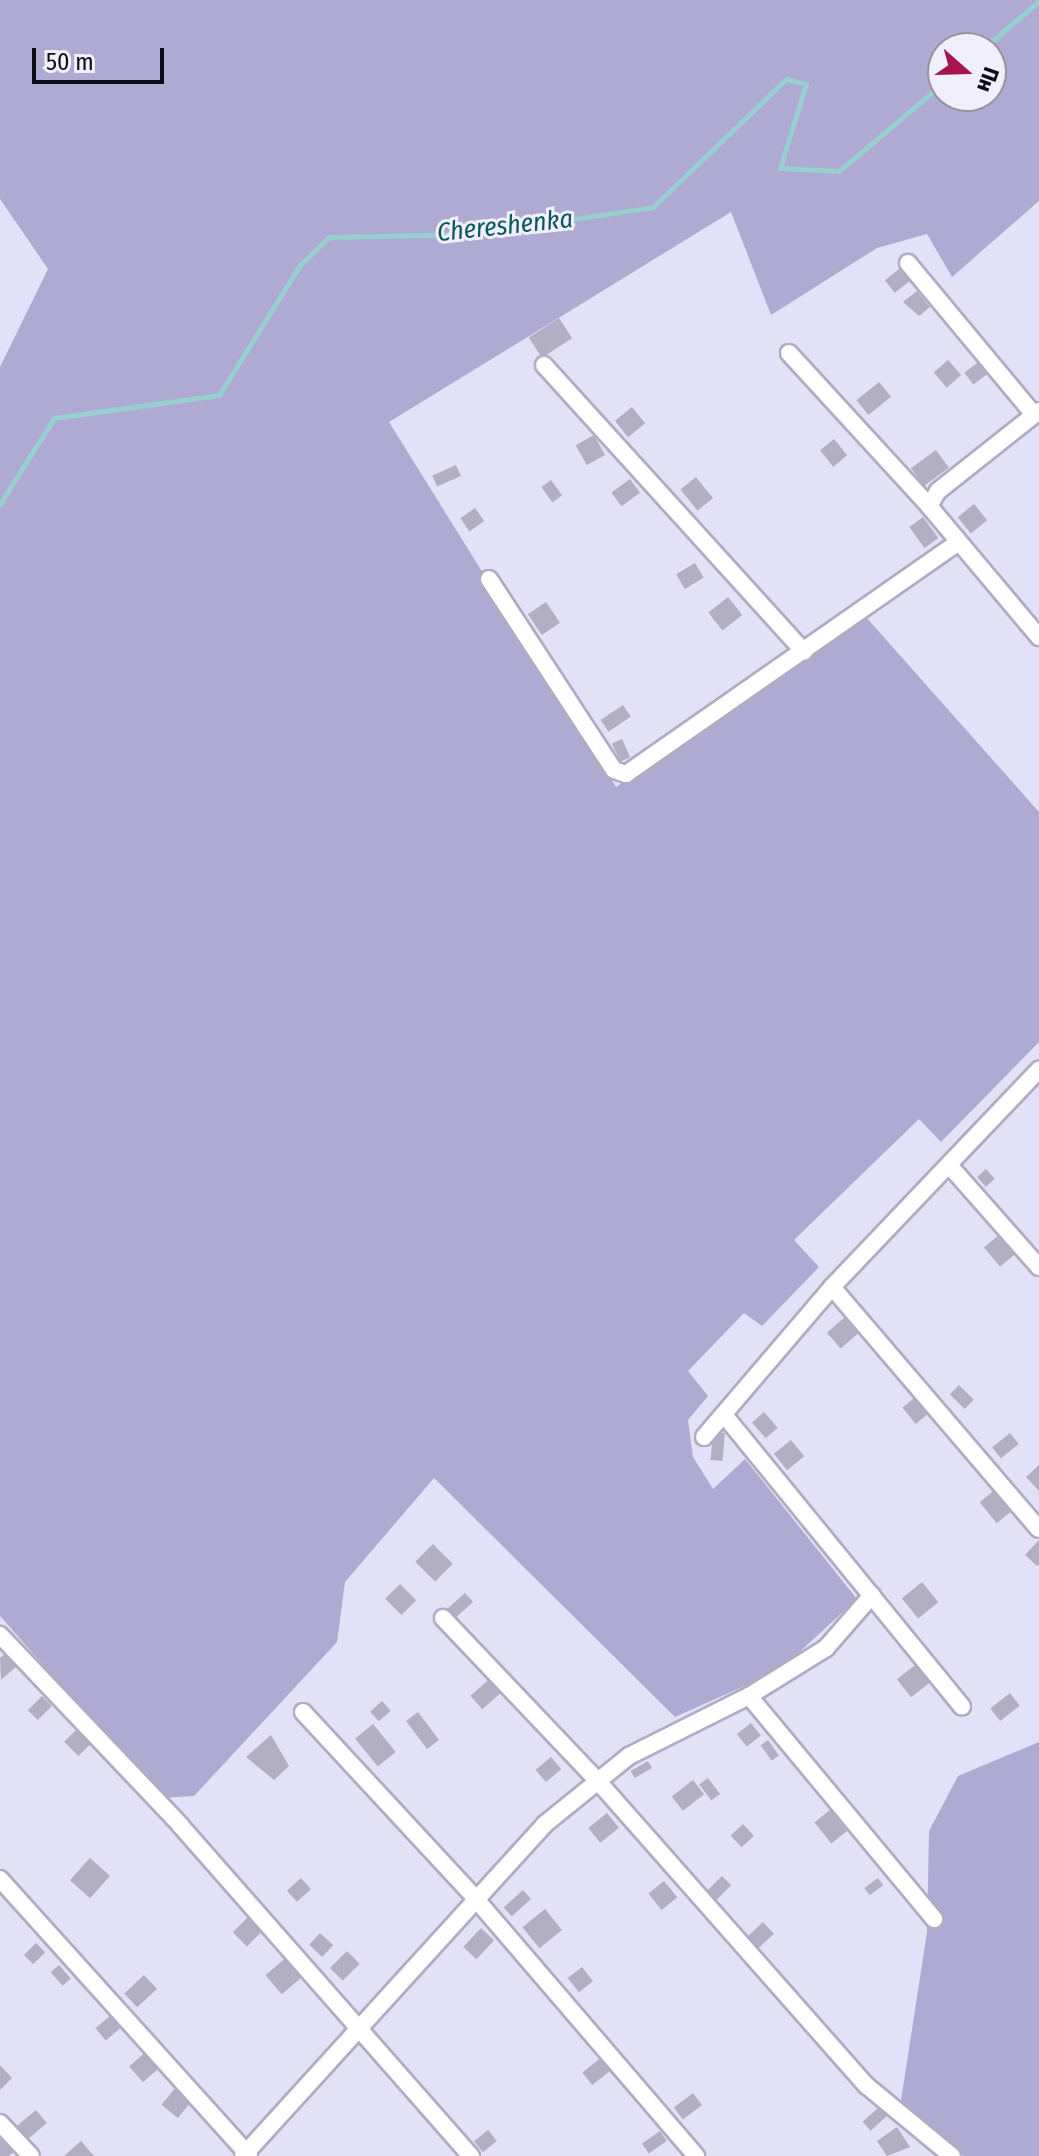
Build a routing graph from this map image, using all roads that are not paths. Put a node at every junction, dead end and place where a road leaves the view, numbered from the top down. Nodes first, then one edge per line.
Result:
1 (908, 263) dead end
2 (789, 353) dead end
3 (544, 365) dead end
4 (1036, 413) edge
5 (929, 506) junction
6 (957, 543) junction
7 (489, 579) dead end
8 (1039, 637) edge
9 (804, 652) junction
10 (1039, 1070) edge
11 (949, 1165) junction
12 (1039, 1267) edge
13 (832, 1287) junction
14 (725, 1416) junction
15 (704, 1437) dead end
16 (1039, 1529) edge
17 (872, 1595) junction
18 (443, 1618) dead end
19 (0, 1635) edge
20 (749, 1696) junction
21 (962, 1707) dead end
22 (303, 1712) dead end
23 (596, 1779) junction
24 (0, 1879) edge
25 (475, 1898) junction
26 (934, 1919) dead end
27 (363, 2031) junction
28 (0, 2123) edge
29 (246, 2155) edge
30 (31, 2156) edge
31 (471, 2156) edge
32 (696, 2156) edge
33 (952, 2156) edge

1 - 4 street
2 - 5 street
3 - 9 street
4 - 5 street
5 - 6 street
6 - 8 street
6 - 9 street
7 - 9 street
10 - 11 street
11 - 12 street
11 - 13 street
13 - 14 street
13 - 16 street
14 - 15 street
14 - 17 street
17 - 20 street
17 - 21 street
18 - 23 street
19 - 27 street
20 - 23 street
20 - 26 street
22 - 25 street
23 - 25 street
23 - 33 street
24 - 29 street
25 - 27 street
25 - 32 street
27 - 29 street
27 - 31 street
28 - 30 street

